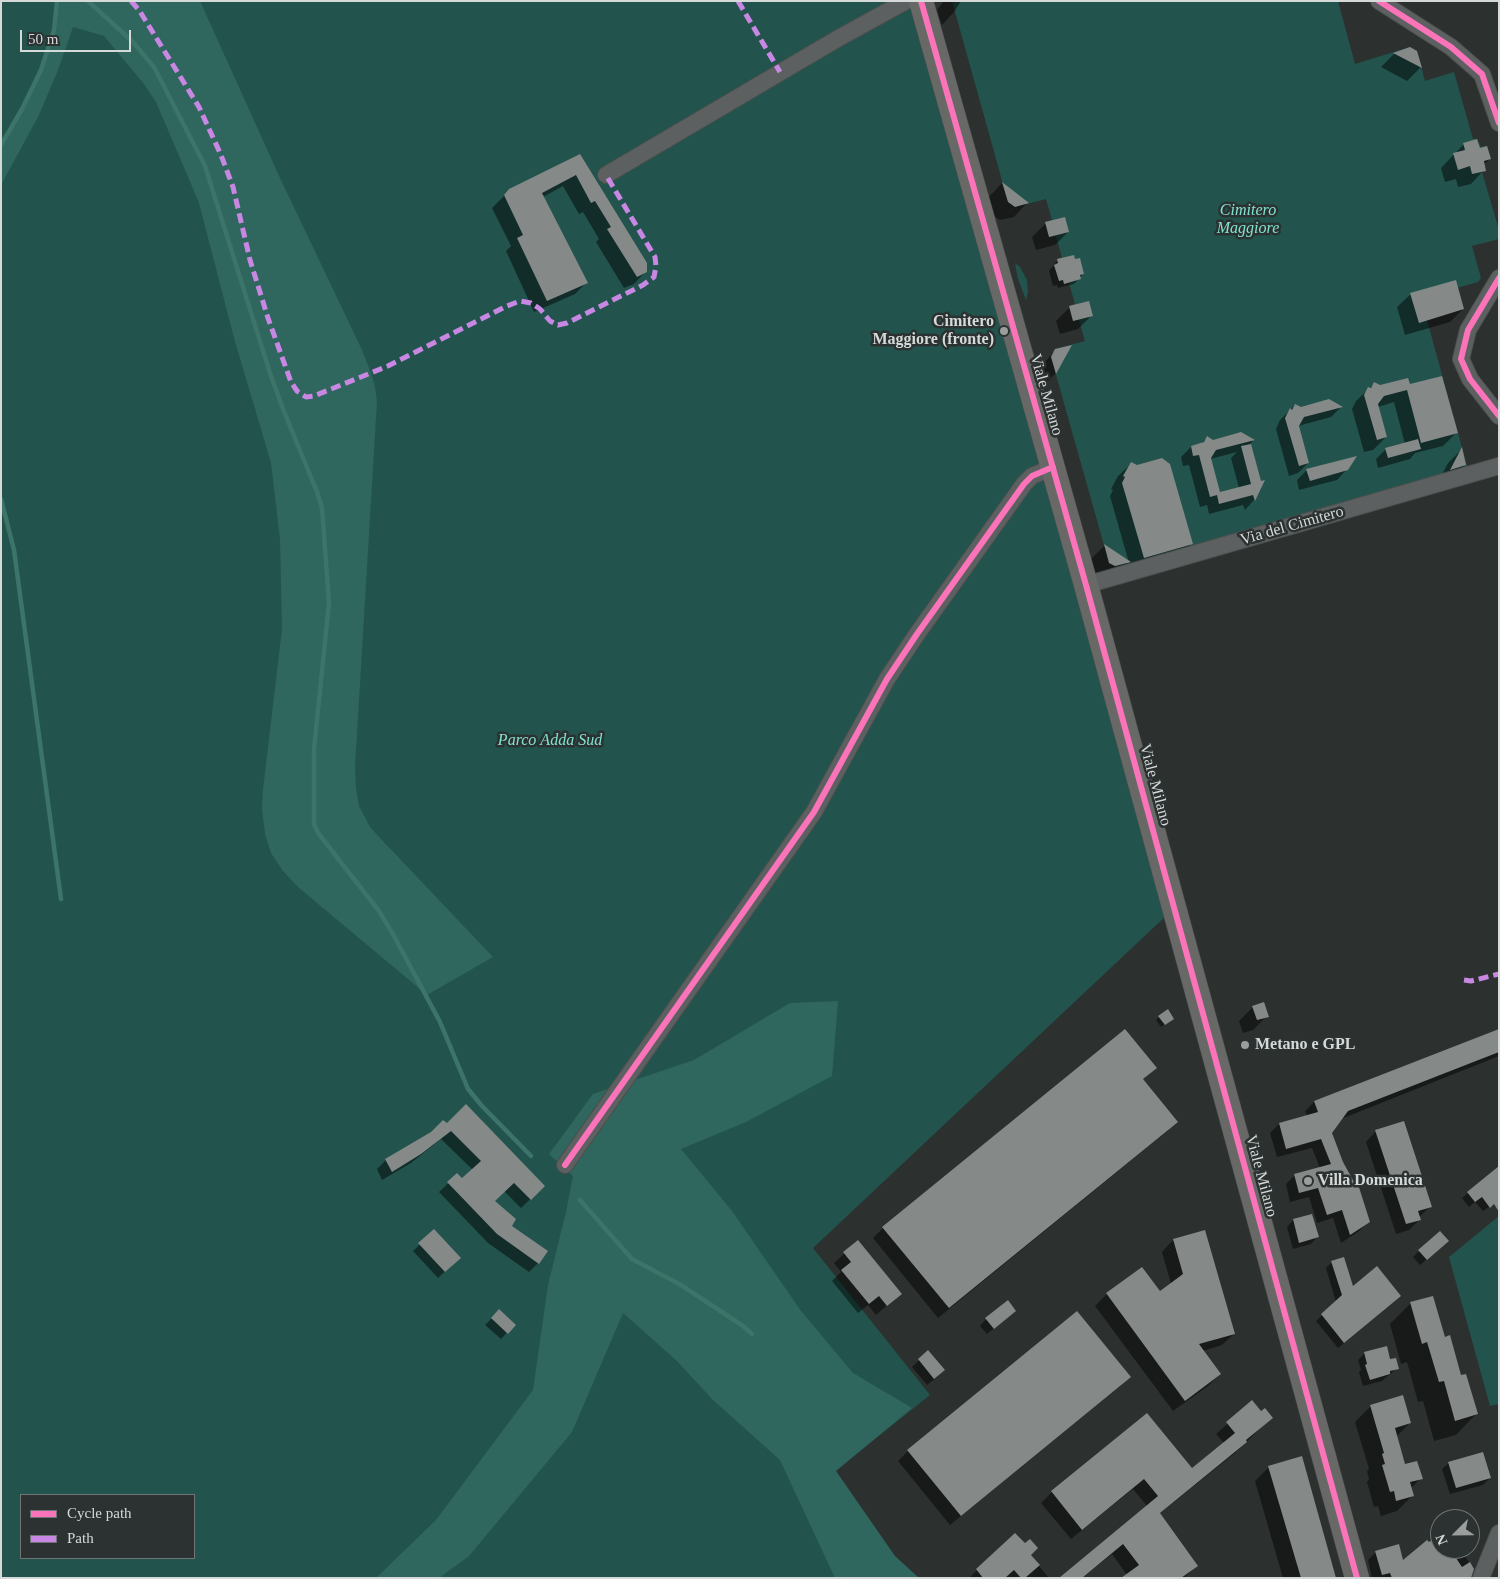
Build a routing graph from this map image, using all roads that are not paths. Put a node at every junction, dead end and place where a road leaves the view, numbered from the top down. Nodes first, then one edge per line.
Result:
1 (906, 1) edge
2 (921, 1) edge
3 (1378, 1) edge
4 (1499, 123) edge
5 (606, 175) dead end
6 (1499, 278) edge
7 (1499, 416) edge
8 (1499, 466) edge
9 (1053, 467) junction
10 (1086, 585) junction
11 (565, 1165) dead end
12 (1499, 1533) edge
13 (1357, 1578) edge
14 (1481, 1578) edge

1 - 5 street
2 - 9 street, Viale Milano
3 - 4 street
6 - 7 street
8 - 10 street, Via del Cimitero
9 - 10 street, Viale Milano
9 - 11 street
10 - 13 street, Viale Milano
12 - 14 street

